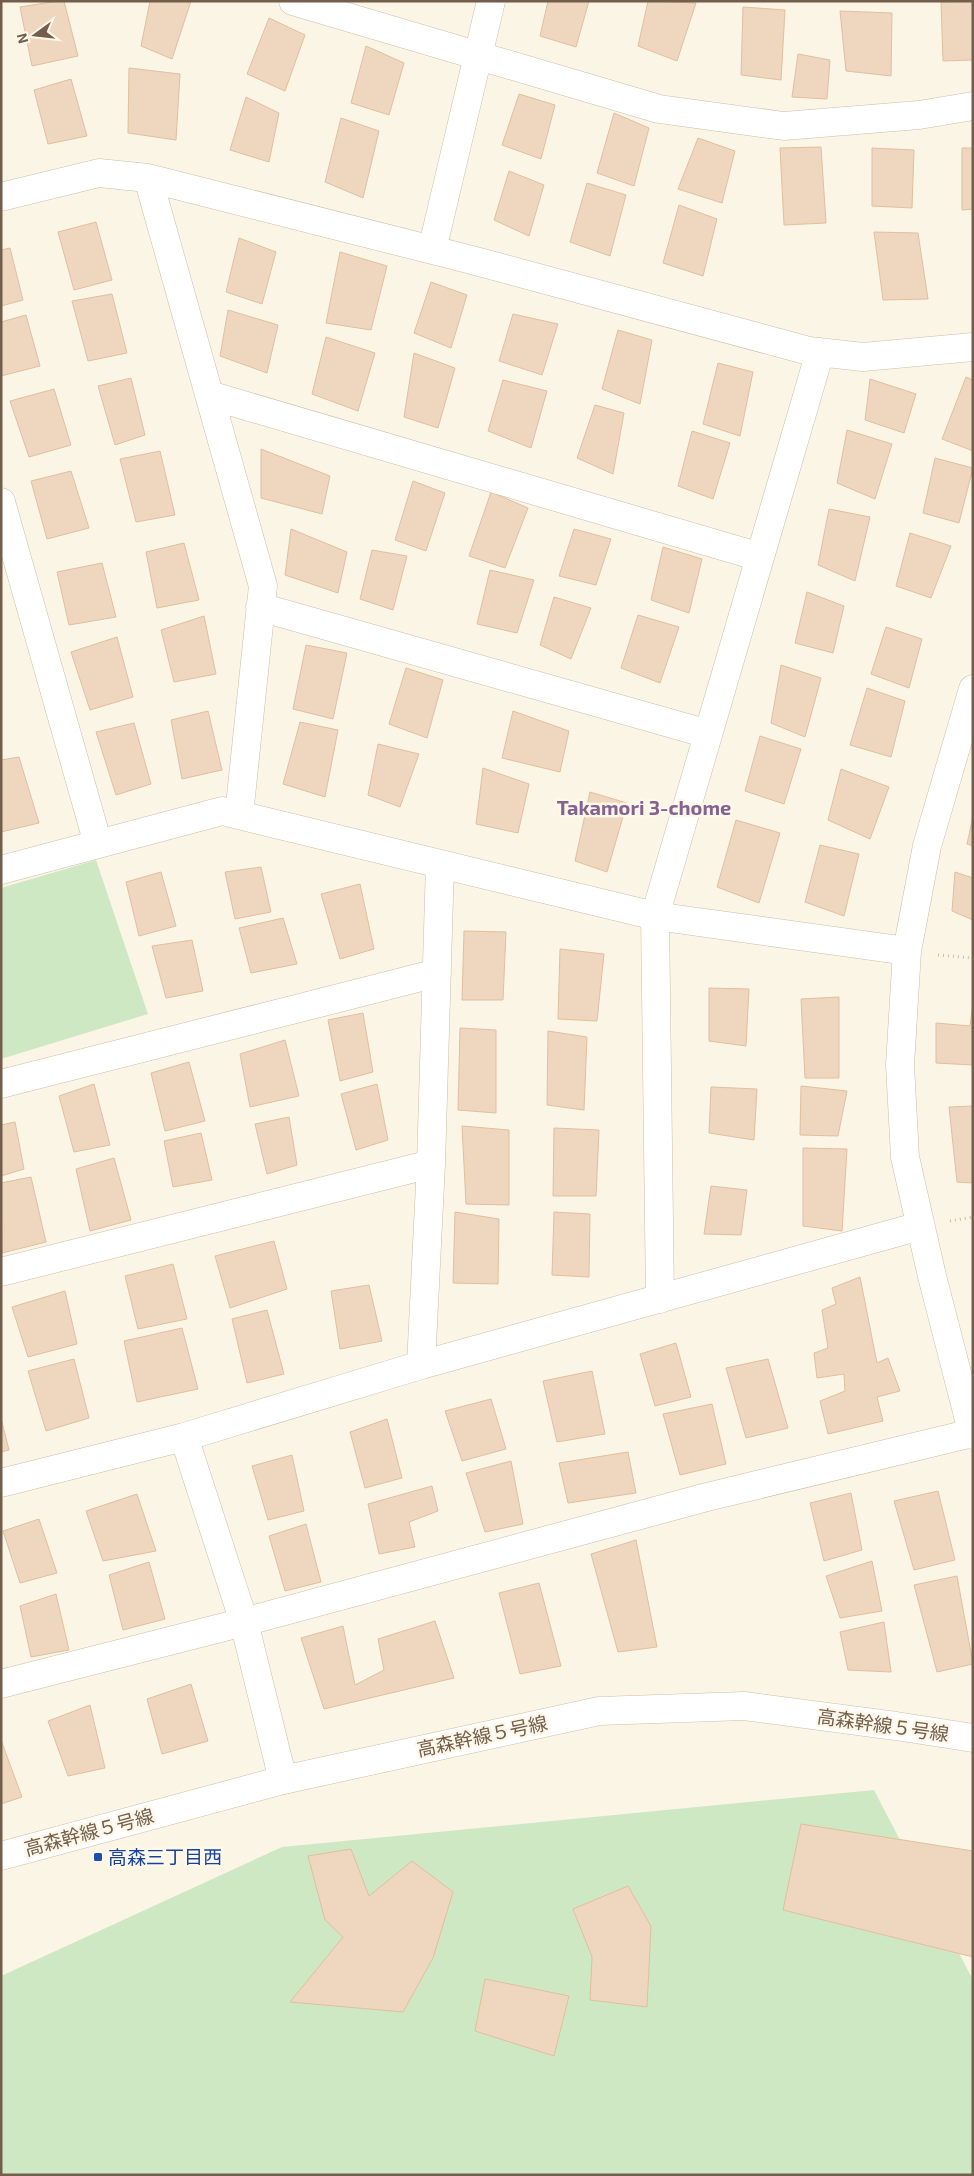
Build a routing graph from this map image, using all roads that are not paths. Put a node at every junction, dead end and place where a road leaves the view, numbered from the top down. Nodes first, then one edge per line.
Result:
1 (293, 1) edge
2 (491, 1) edge
3 (478, 55) junction
4 (973, 106) edge
5 (148, 178) junction
6 (1, 197) edge
7 (432, 250) junction
8 (973, 347) edge
9 (820, 352) junction
10 (209, 395) junction
11 (1, 502) edge
12 (760, 557) junction
13 (260, 608) junction
14 (973, 689) edge
15 (708, 734) junction
16 (239, 815) junction
17 (98, 844) junction
18 (440, 864) junction
19 (1, 870) edge
20 (655, 916) junction
21 (907, 951) junction
22 (437, 973) junction
23 (1, 1084) edge
24 (431, 1164) junction
25 (920, 1226) junction
26 (1, 1272) edge
27 (660, 1299) junction
28 (421, 1365) junction
29 (972, 1434) edge
30 (184, 1437) junction
31 (1, 1483) edge
32 (244, 1622) junction
33 (1, 1684) edge
34 (973, 1738) edge
35 (283, 1780) junction
36 (1, 1856) edge

1 - 3 street
2 - 3 street
3 - 4 street
3 - 7 street
5 - 6 street
5 - 7 street
5 - 10 street
7 - 9 street
8 - 9 street
9 - 12 street
10 - 12 street
10 - 13 street
11 - 17 street
12 - 15 street
13 - 15 street
13 - 16 street
14 - 21 street
15 - 20 street
16 - 17 street
16 - 18 street
17 - 19 street
18 - 20 street
18 - 22 street
20 - 21 street
20 - 27 street
21 - 25 street
22 - 23 street
22 - 24 street
24 - 26 street
24 - 28 street
25 - 27 street
25 - 29 street
27 - 28 street
28 - 30 street
29 - 32 street
30 - 31 street
30 - 32 street
32 - 33 street
32 - 35 street
34 - 35 street, 高森幹線５号線
35 - 36 street, 高森幹線５号線

